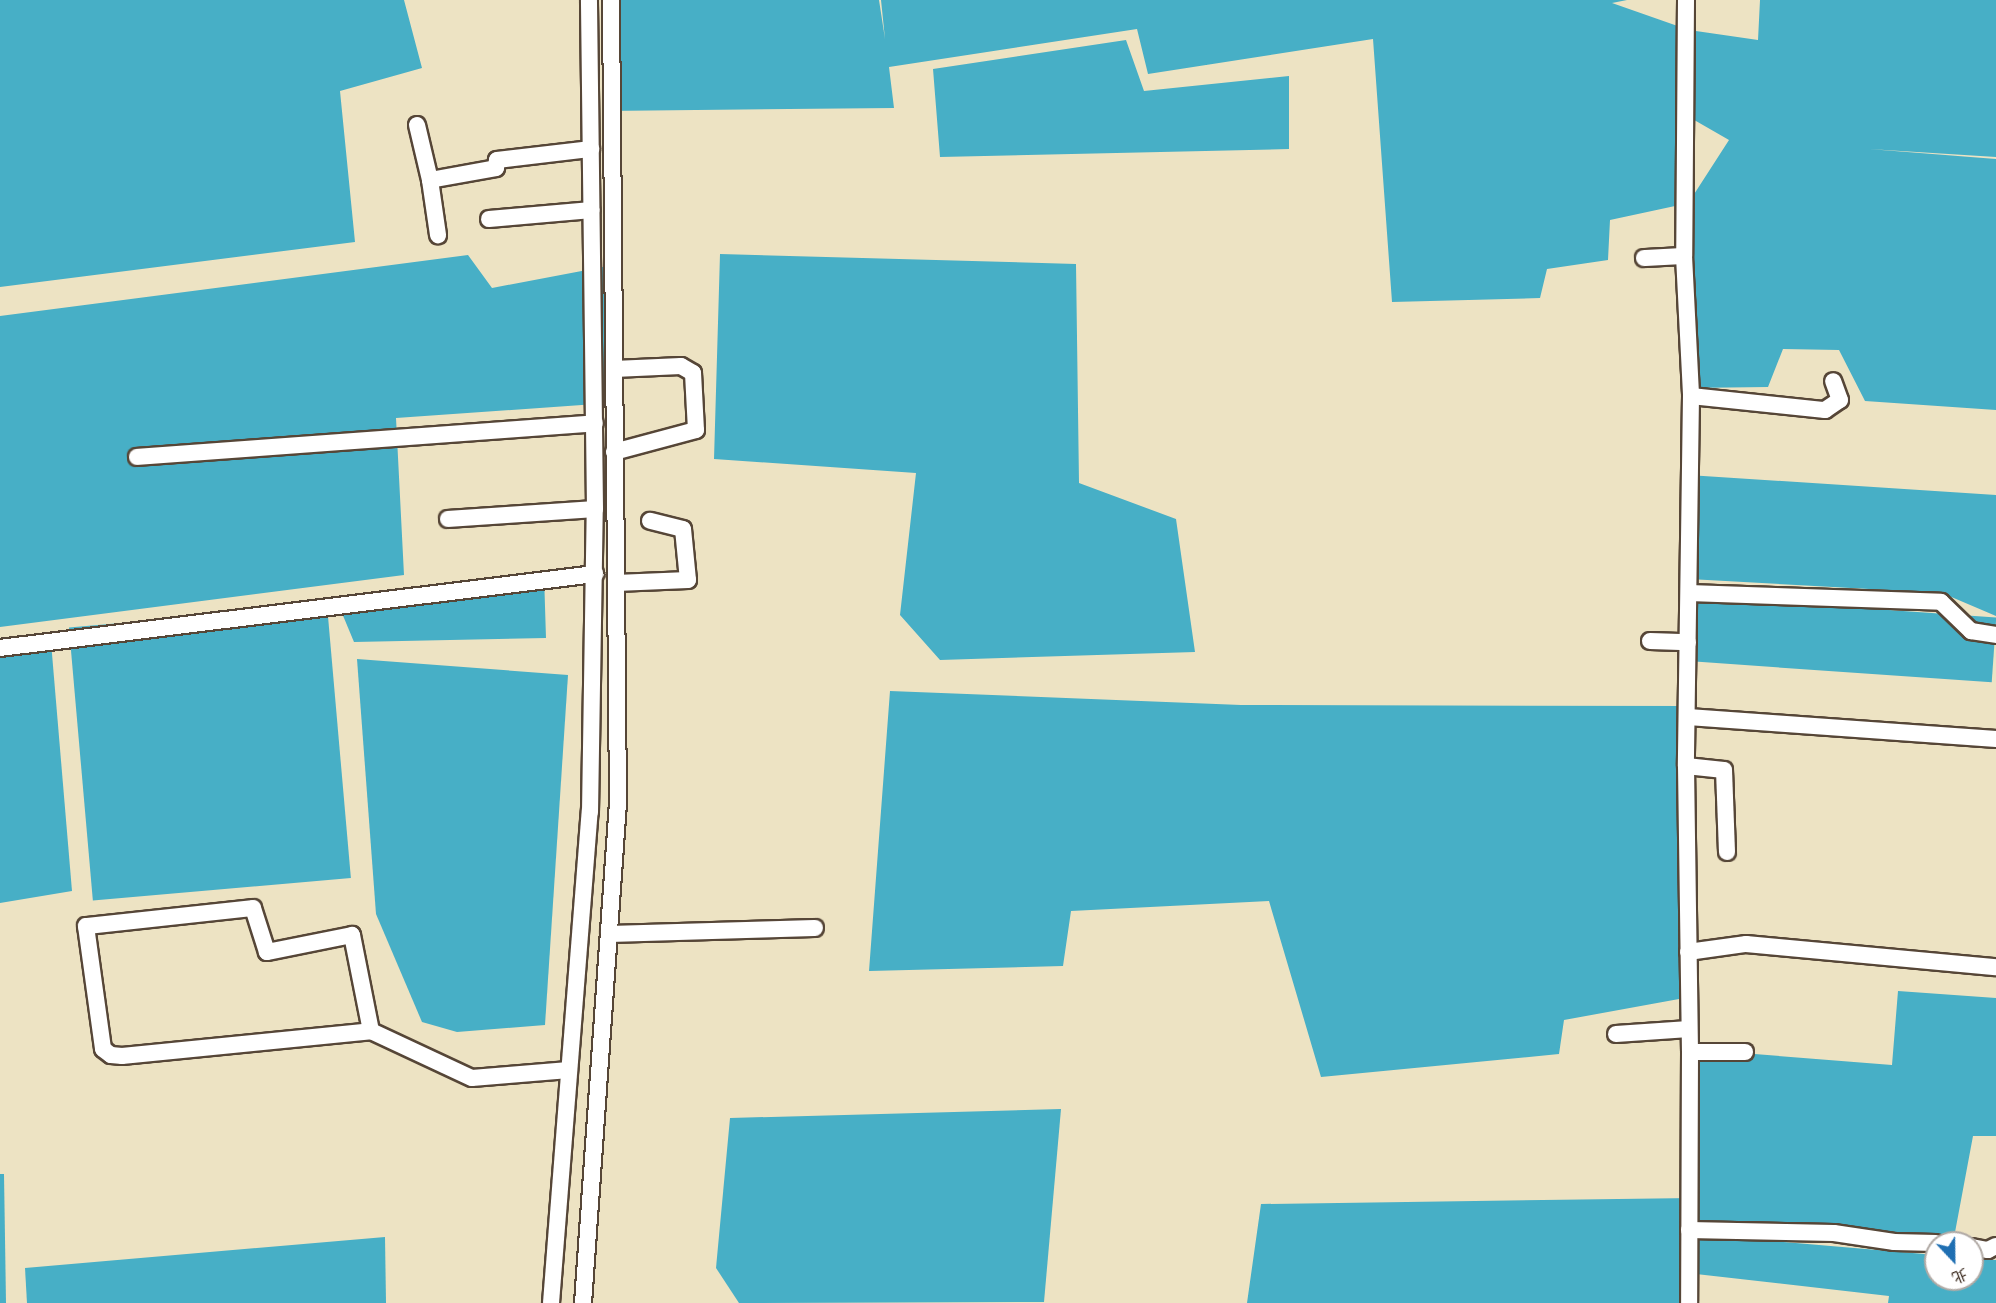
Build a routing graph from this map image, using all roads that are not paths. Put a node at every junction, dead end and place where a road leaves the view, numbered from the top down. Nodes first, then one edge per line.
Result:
1 (589, 0) edge
2 (611, 0) edge
3 (1686, 0) edge
4 (417, 125) dead end
5 (591, 149) junction
6 (430, 180) junction
7 (592, 210) junction
8 (489, 219) dead end
9 (438, 235) dead end
10 (1684, 256) junction
11 (1644, 258) dead end
12 (614, 369) junction
13 (1833, 381) dead end
14 (1691, 396) junction
15 (595, 423) junction
16 (614, 452) junction
17 (137, 457) dead end
18 (595, 509) junction
19 (448, 519) dead end
20 (650, 521) dead end
21 (596, 574) junction
22 (616, 583) junction
23 (1689, 593) junction
24 (1996, 635) edge
25 (1650, 641) dead end
26 (1688, 642) junction
27 (0, 648) edge
28 (1688, 717) junction
29 (1996, 739) edge
30 (1686, 766) junction
31 (1727, 852) dead end
32 (815, 928) dead end
33 (609, 933) junction
34 (1688, 952) junction
35 (1996, 967) edge
36 (1689, 1029) junction
37 (371, 1031) junction
38 (1616, 1034) dead end
39 (1690, 1052) junction
40 (1745, 1052) dead end
41 (569, 1070) junction
42 (1689, 1230) junction
43 (1924, 1243) edge
44 (551, 1303) edge
45 (582, 1303) edge
46 (1689, 1303) edge

1 - 5 street
2 - 12 street
3 - 10 street
4 - 6 street
5 - 6 street
5 - 7 street
6 - 9 street
7 - 8 street
7 - 15 street
10 - 11 street
10 - 14 street
12 - 16 street
12 - 16 street
13 - 14 street
14 - 23 street
15 - 17 street
15 - 18 street
16 - 22 street
18 - 19 street
18 - 21 street
20 - 22 street
21 - 27 street
21 - 41 street
22 - 33 street
23 - 24 street
23 - 26 street
25 - 26 street
26 - 28 street
28 - 29 street
28 - 30 street
30 - 31 street
30 - 34 street
32 - 33 street
33 - 45 street
34 - 35 street
34 - 36 street
36 - 38 street
36 - 39 street
37 - 37 street
37 - 41 street
39 - 40 street
39 - 42 street
41 - 44 street
42 - 43 street
42 - 46 street

